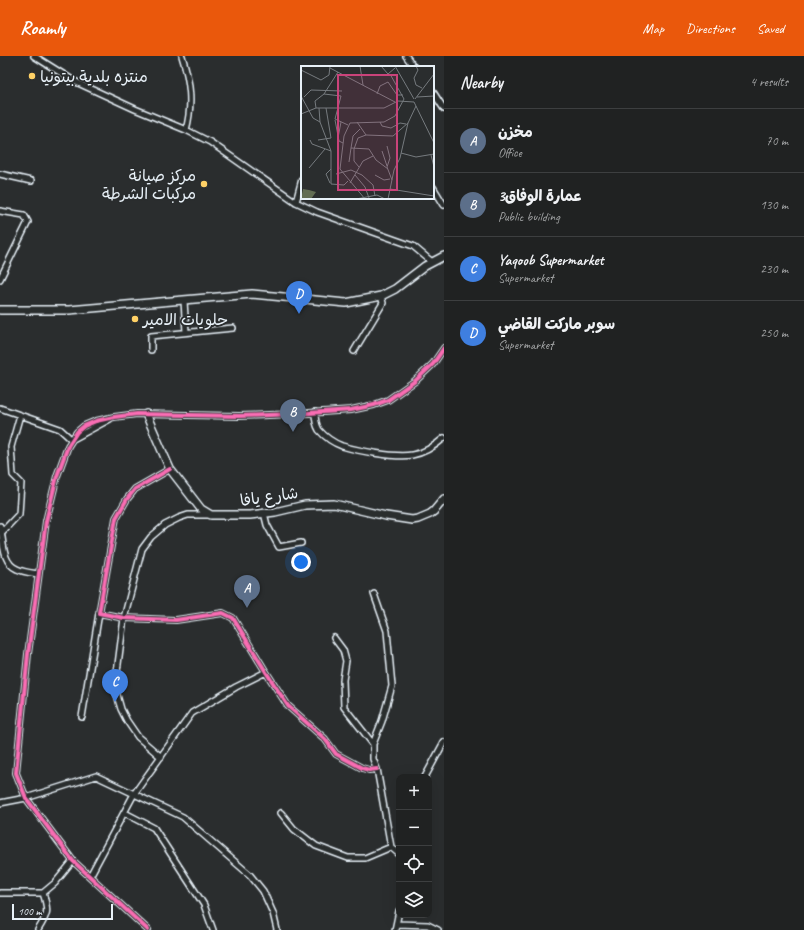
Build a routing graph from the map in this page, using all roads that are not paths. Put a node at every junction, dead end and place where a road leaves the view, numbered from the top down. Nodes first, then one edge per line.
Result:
1 (34, 56) edge
2 (182, 56) edge
3 (406, 56) edge
4 (413, 66) edge
5 (434, 94) edge
6 (444, 109) edge
7 (186, 130) junction
8 (0, 174) edge
9 (31, 181) dead end
10 (301, 183) edge
11 (434, 189) edge
12 (296, 202) junction
13 (444, 205) edge
14 (0, 211) edge
15 (444, 256) edge
16 (432, 262) junction
17 (0, 279) edge
18 (381, 296) junction
19 (184, 300) junction
20 (0, 310) edge
21 (233, 328) dead end
22 (186, 332) junction
23 (444, 348) edge
24 (151, 350) dead end
25 (354, 351) dead end
26 (0, 408) edge
27 (315, 412) junction
28 (146, 414) junction
29 (20, 415) junction
30 (444, 438) edge
31 (72, 440) junction
32 (170, 469) junction
33 (444, 499) edge
34 (264, 513) junction
35 (211, 516) junction
36 (0, 526) edge
37 (2, 532) junction
38 (301, 543) dead end
39 (38, 574) junction
40 (374, 594) dead end
41 (99, 613) junction
42 (124, 618) junction
43 (334, 638) dead end
44 (266, 672) junction
45 (82, 717) dead end
46 (444, 742) edge
47 (372, 744) junction
48 (161, 757) junction
49 (377, 769) junction
50 (427, 774) edge
51 (134, 794) junction
52 (26, 798) junction
53 (0, 803) edge
54 (124, 813) junction
55 (281, 813) dead end
56 (391, 847) junction
57 (396, 851) edge
58 (73, 860) junction
59 (90, 876) junction
60 (0, 893) edge
61 (43, 893) junction
62 (398, 918) edge
63 (397, 924) junction
64 (38, 930) edge
65 (148, 930) edge
66 (213, 930) edge
67 (277, 930) edge
68 (395, 930) edge
69 (438, 930) edge

1 - 7 street
2 - 7 street
3 - 4 street
5 - 6 street
7 - 12 street
8 - 9 street
10 - 12 street
11 - 13 street
12 - 16 street
14 - 17 street
15 - 16 main road
16 - 18 main road
18 - 19 main road
18 - 25 street
19 - 20 main road
19 - 22 street
21 - 22 street
22 - 24 street
23 - 27 street
26 - 29 street
27 - 28 street
27 - 30 street
28 - 31 street
28 - 32 main road
29 - 31 street
29 - 37 street
31 - 39 street
32 - 35 main road
32 - 41 street
33 - 34 main road, شارع يافا
34 - 35 main road, شارع يافا
34 - 38 street
35 - 42 street
36 - 37 street
37 - 39 street
39 - 52 street
40 - 47 street
41 - 42 street
41 - 45 street
42 - 44 street
42 - 48 street
43 - 47 street
44 - 48 street
44 - 49 street
46 - 50 street
47 - 49 street
48 - 51 street
49 - 56 street
51 - 52 street
51 - 54 street
51 - 67 street
52 - 53 street
52 - 58 street
54 - 59 street
54 - 66 street
55 - 56 street
56 - 57 street
58 - 59 street
58 - 61 street
59 - 65 street
60 - 61 street
61 - 64 street
62 - 63 street
63 - 68 street
63 - 69 street

